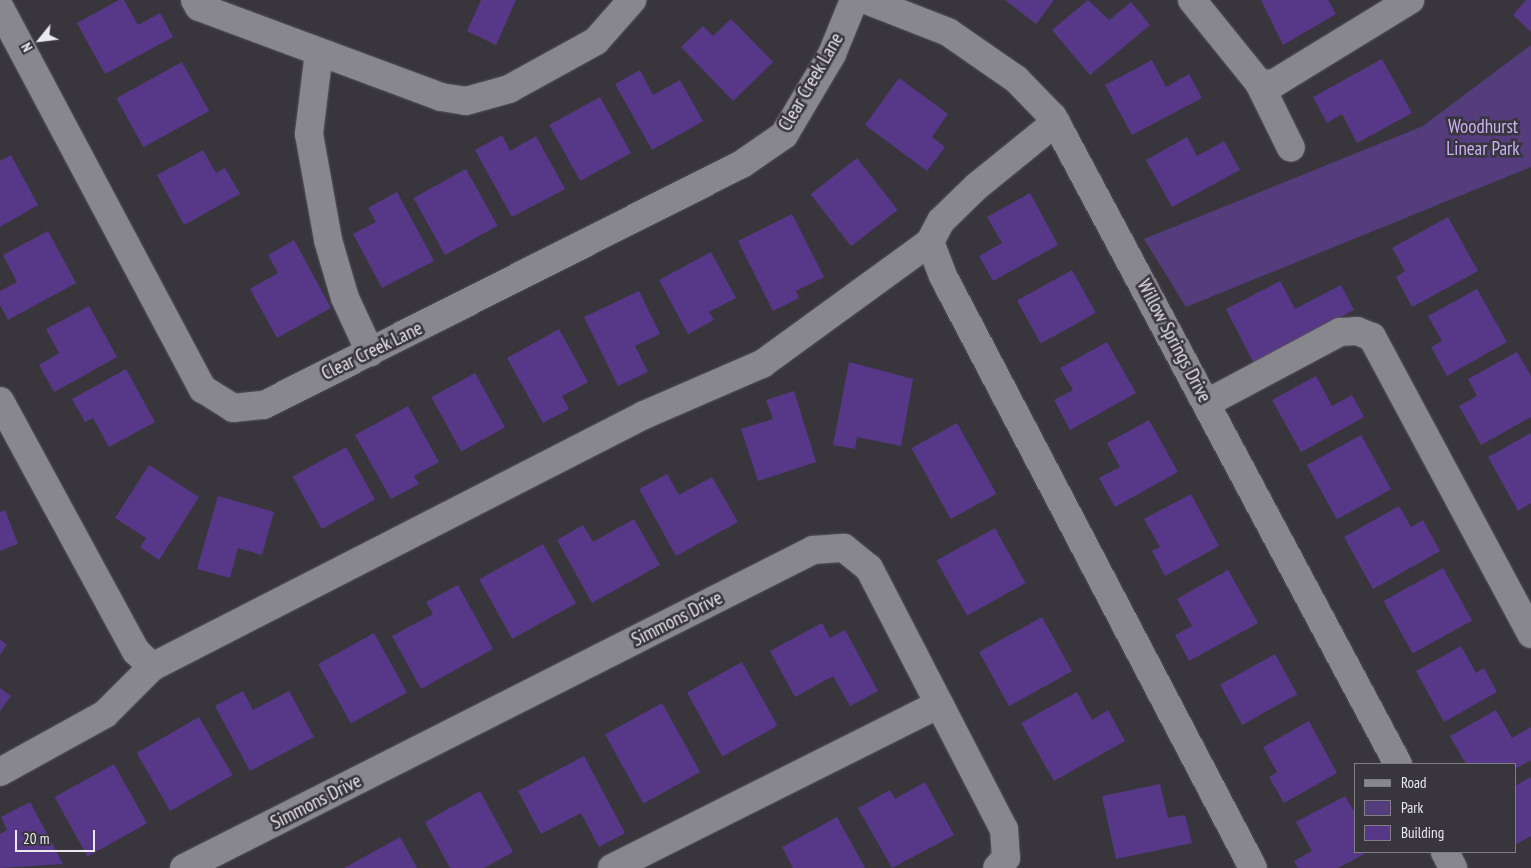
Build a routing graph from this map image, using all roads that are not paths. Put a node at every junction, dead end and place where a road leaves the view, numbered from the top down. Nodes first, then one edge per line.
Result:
1 (195, 0) edge
2 (632, 0) edge
3 (854, 0) edge
4 (866, 0) edge
5 (1192, 0) edge
6 (1410, 0) edge
7 (0, 8) edge
8 (319, 52) junction
9 (1259, 83) junction
10 (1056, 122) junction
11 (1291, 148) dead end
12 (930, 242) junction
13 (370, 352) junction
14 (0, 401) edge
15 (1207, 403) junction
16 (1531, 634) edge
17 (152, 667) junction
18 (940, 704) junction
19 (1397, 763) edge
20 (0, 772) edge
21 (1446, 853) edge
22 (184, 868) edge
23 (612, 868) edge
24 (997, 868) edge
25 (1253, 868) edge
26 (1453, 868) edge

1 - 8 street
2 - 8 street
3 - 13 street, Clear Creek Lane
4 - 10 street, Willow Springs Drive
5 - 9 street
6 - 9 street
7 - 13 street, Clear Creek Lane
8 - 13 street
9 - 11 street
10 - 12 street
10 - 15 street, Willow Springs Drive
12 - 17 street
12 - 25 street
14 - 17 street
15 - 16 street
15 - 19 street, Willow Springs Drive
17 - 20 street
18 - 22 street, Simmons Drive
18 - 23 street
18 - 24 street, Simmons Drive
21 - 26 street

